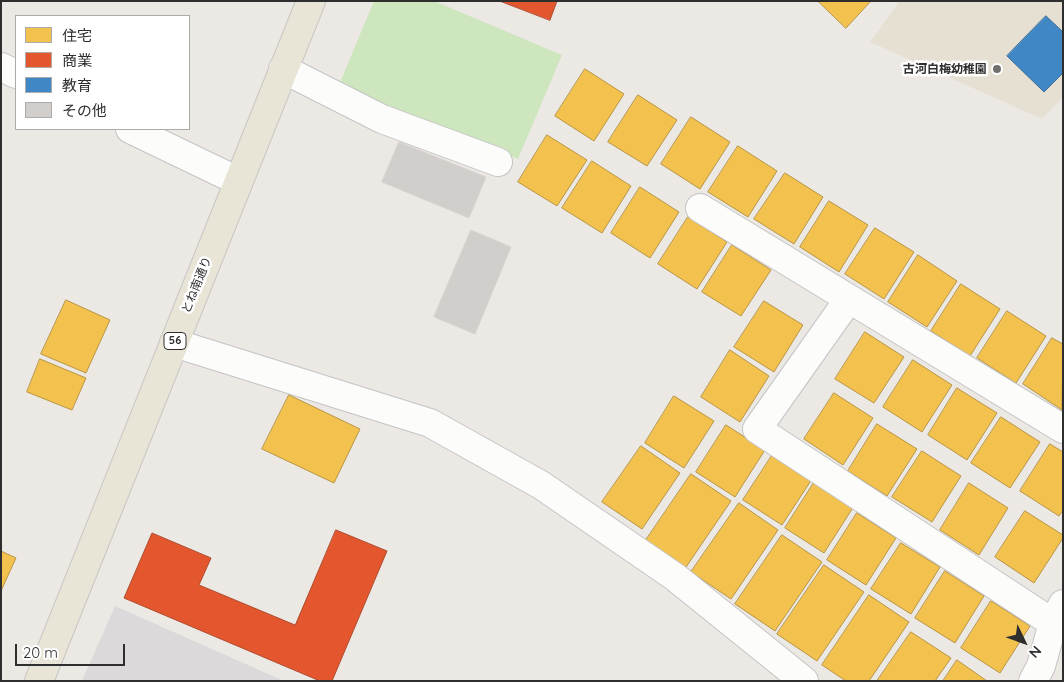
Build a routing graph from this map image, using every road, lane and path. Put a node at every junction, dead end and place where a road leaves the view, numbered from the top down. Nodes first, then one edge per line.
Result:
1 (311, 1) edge
2 (1, 67) edge
3 (283, 69) junction
4 (15, 74) edge
5 (132, 130) edge
6 (498, 162) dead end
7 (238, 181) junction
8 (700, 208) dead end
9 (849, 299) junction
10 (174, 343) junction
11 (1063, 429) edge
12 (1058, 613) edge
13 (1044, 676) edge
14 (39, 681) edge
15 (804, 681) edge

1 - 3 main road, とね南通り / 56
2 - 4 street
3 - 6 street
3 - 7 main road, とね南通り / 56
5 - 7 street
7 - 10 main road, とね南通り / 56
8 - 9 street
9 - 11 street
9 - 12 street
10 - 14 main road, とね南通り / 56
10 - 15 street
12 - 13 street

